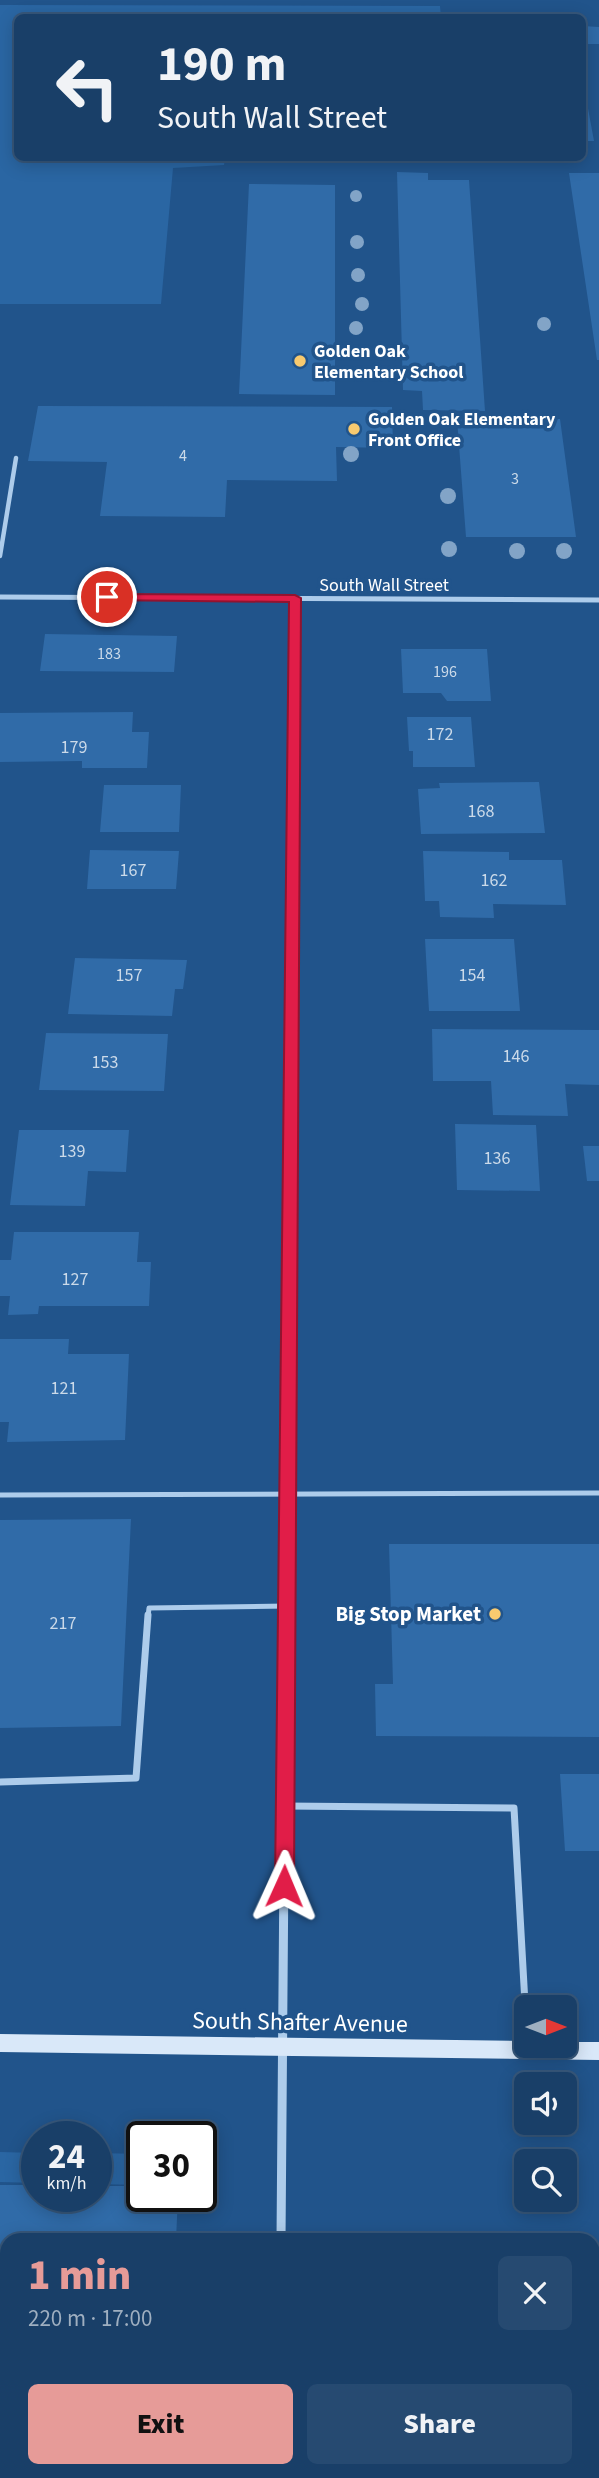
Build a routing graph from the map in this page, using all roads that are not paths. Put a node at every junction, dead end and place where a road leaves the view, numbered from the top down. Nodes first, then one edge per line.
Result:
1 (16, 458) dead end
2 (0, 556) edge
3 (0, 597) edge
4 (295, 598) junction
5 (599, 600) edge
6 (599, 1493) edge
7 (288, 1494) junction
8 (0, 1495) edge
9 (287, 1606) junction
10 (0, 1782) edge
11 (285, 1806) junction
12 (524, 1995) edge
13 (0, 2043) edge
14 (514, 2045) edge
15 (283, 2046) junction
16 (578, 2049) edge
17 (599, 2050) edge
18 (281, 2233) edge

1 - 2 lane
3 - 4 street, South Wall Street
4 - 5 street, South Wall Street
4 - 7 street
6 - 7 lane
7 - 8 lane
7 - 9 street
9 - 10 lane
9 - 11 street
11 - 12 lane
11 - 15 street
13 - 15 main road, South Shafter Avenue
14 - 15 main road, South Shafter Avenue
15 - 18 street
16 - 17 main road, South Shafter Avenue

